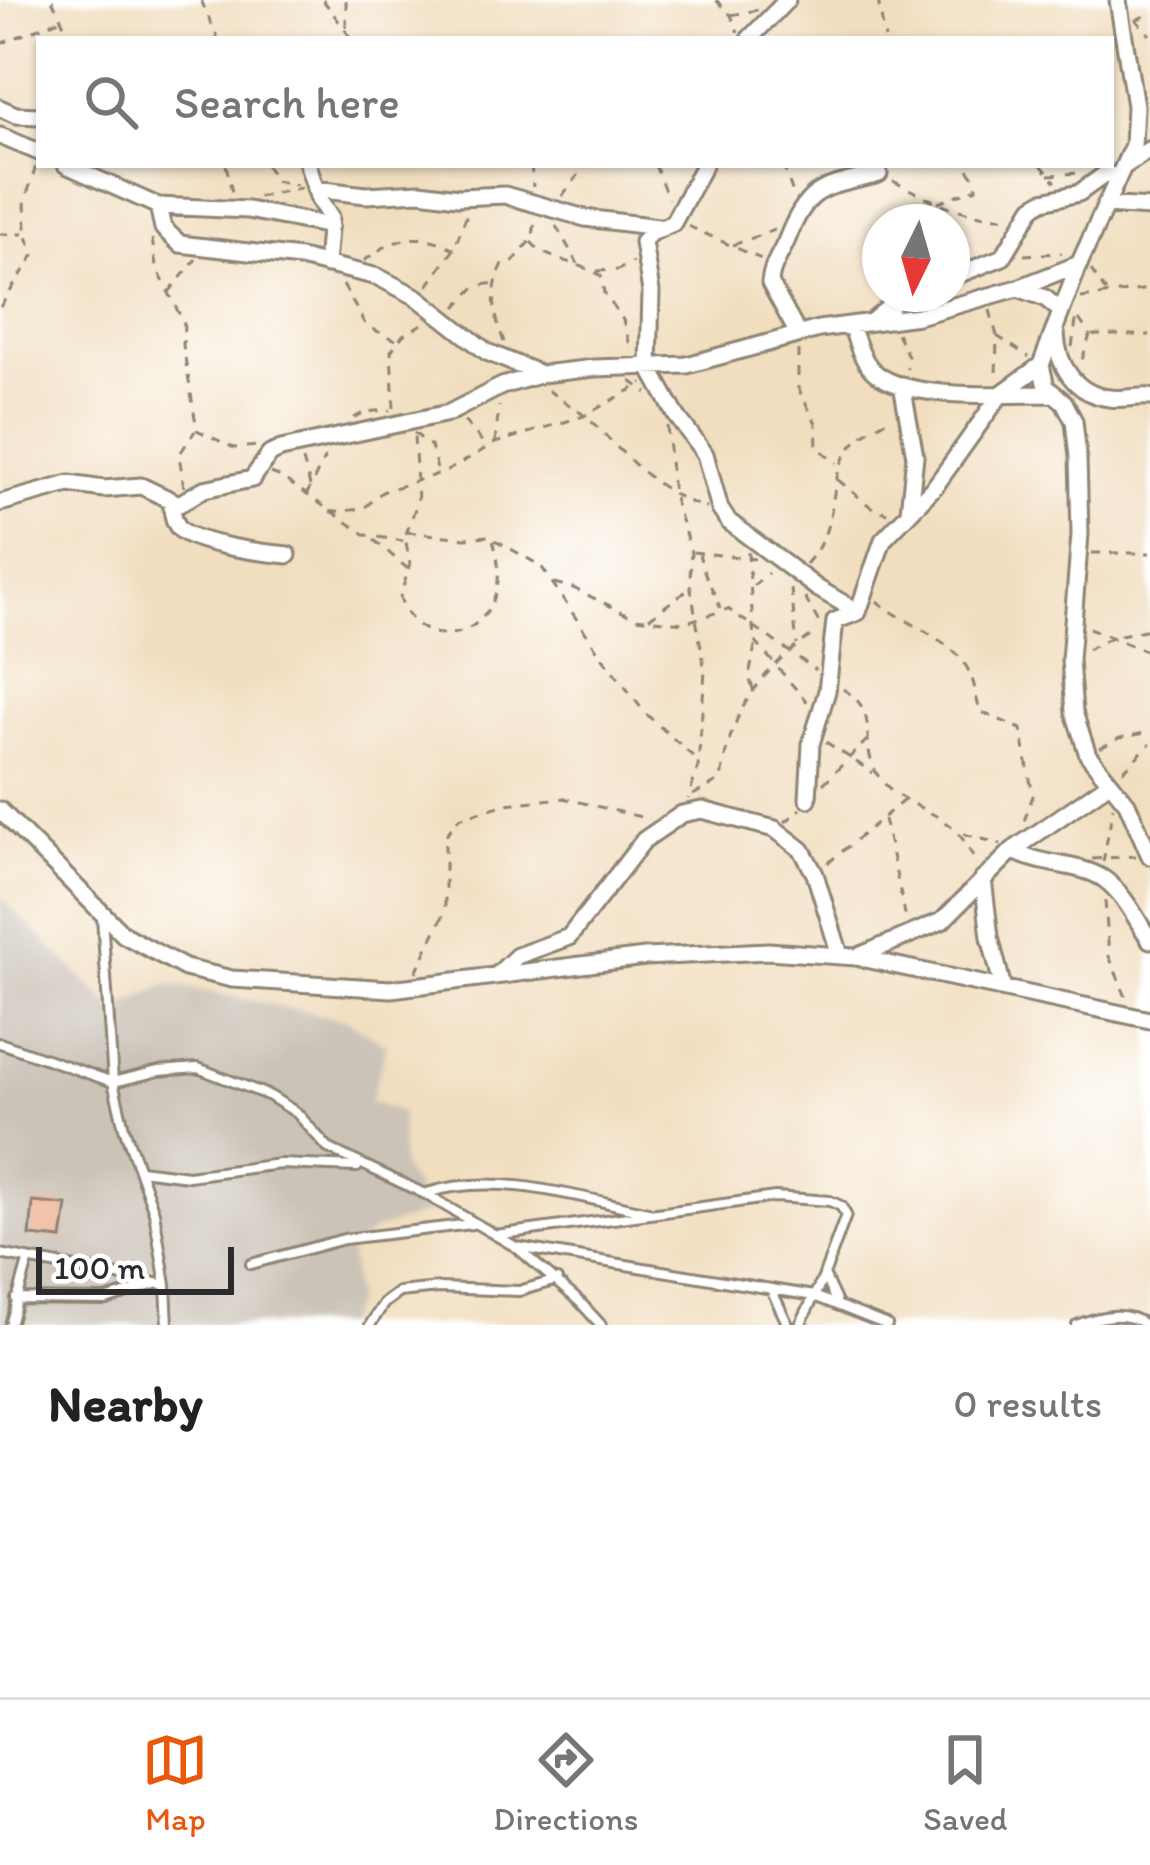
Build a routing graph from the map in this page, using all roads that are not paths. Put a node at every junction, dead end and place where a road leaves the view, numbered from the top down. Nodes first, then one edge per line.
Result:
1 (1118, 0) edge
2 (782, 6) edge
3 (747, 36) edge
4 (0, 108) edge
5 (36, 116) edge
6 (0, 136) edge
7 (36, 151) edge
8 (1147, 156) edge
9 (72, 168) edge
10 (308, 168) edge
11 (702, 168) edge
12 (1122, 171) junction
13 (879, 174) road end
14 (309, 188) junction
15 (1105, 205) junction
16 (1150, 208) edge
17 (158, 210) junction
18 (673, 222) junction
19 (624, 224) junction
20 (330, 226) junction
21 (643, 249) junction
22 (326, 265) junction
23 (1081, 268) junction
24 (970, 271) edge
25 (1018, 288) junction
26 (1068, 310) junction
27 (883, 312) edge
28 (871, 322) junction
29 (851, 325) junction
30 (798, 334) junction
31 (1040, 366) junction
32 (650, 370) junction
33 (538, 375) junction
34 (902, 385) junction
35 (998, 393) junction
36 (1052, 394) junction
37 (1150, 398) edge
38 (180, 501) junction
39 (0, 503) edge
40 (904, 516) junction
41 (288, 555) dead end
42 (858, 612) junction
43 (1113, 788) junction
44 (808, 799) road end
45 (0, 810) edge
46 (1013, 850) junction
47 (1150, 856) edge
48 (983, 879) junction
49 (102, 915) junction
50 (1150, 940) edge
51 (848, 956) junction
52 (496, 975) junction
53 (1003, 988) junction
54 (1150, 1020) edge
55 (0, 1043) edge
56 (113, 1082) junction
57 (365, 1167) junction
58 (139, 1170) junction
59 (425, 1194) junction
60 (655, 1214) junction
61 (473, 1224) junction
62 (495, 1234) junction
63 (516, 1247) junction
64 (0, 1254) edge
65 (28, 1262) junction
66 (251, 1264) dead end
67 (824, 1275) junction
68 (557, 1280) junction
69 (161, 1284) junction
70 (770, 1288) junction
71 (814, 1295) junction
72 (16, 1299) junction
73 (836, 1301) junction
74 (10, 1325) edge
75 (168, 1325) edge
76 (370, 1325) edge
77 (601, 1325) edge
78 (788, 1325) edge
79 (800, 1325) edge
80 (887, 1325) edge
81 (1077, 1325) edge
82 (1145, 1325) edge

1 - 12 street
2 - 3 street
4 - 5 street
6 - 7 street
8 - 12 street
9 - 17 street
10 - 14 street
11 - 18 street
12 - 15 street
12 - 24 street
13 - 30 street
14 - 19 street
14 - 20 street
15 - 16 street
15 - 23 street
17 - 20 street
17 - 22 street
18 - 19 street
18 - 21 street
19 - 21 street
20 - 22 street
21 - 32 street
22 - 33 street
23 - 25 street
23 - 26 street
25 - 26 street
25 - 28 street
26 - 31 street
26 - 37 street
27 - 28 street
28 - 29 street
29 - 30 street
29 - 34 street
30 - 32 street
31 - 35 street
31 - 36 street
32 - 33 street
32 - 42 street
33 - 38 street
34 - 35 street
34 - 40 street
35 - 36 street
35 - 40 street
36 - 43 street
38 - 39 street
38 - 41 street
40 - 42 street
42 - 44 street
43 - 46 street
43 - 47 street
45 - 49 street
46 - 48 street
46 - 50 street
48 - 51 street
48 - 53 street
49 - 52 street
49 - 56 lane
51 - 52 street
51 - 52 street
51 - 53 street
53 - 54 street
55 - 56 lane
56 - 57 lane
56 - 58 lane
57 - 58 lane
57 - 59 lane
58 - 69 lane
59 - 60 lane
59 - 61 lane
60 - 62 lane
60 - 67 lane
61 - 62 lane
61 - 66 lane
62 - 63 lane
63 - 68 lane
63 - 70 lane
64 - 65 lane
65 - 69 lane
65 - 72 lane
67 - 71 lane
67 - 73 lane
68 - 76 lane
68 - 77 lane
69 - 72 lane
69 - 75 lane
70 - 71 lane
70 - 78 lane
71 - 73 lane
71 - 79 lane
72 - 74 lane
73 - 80 lane
81 - 82 lane

